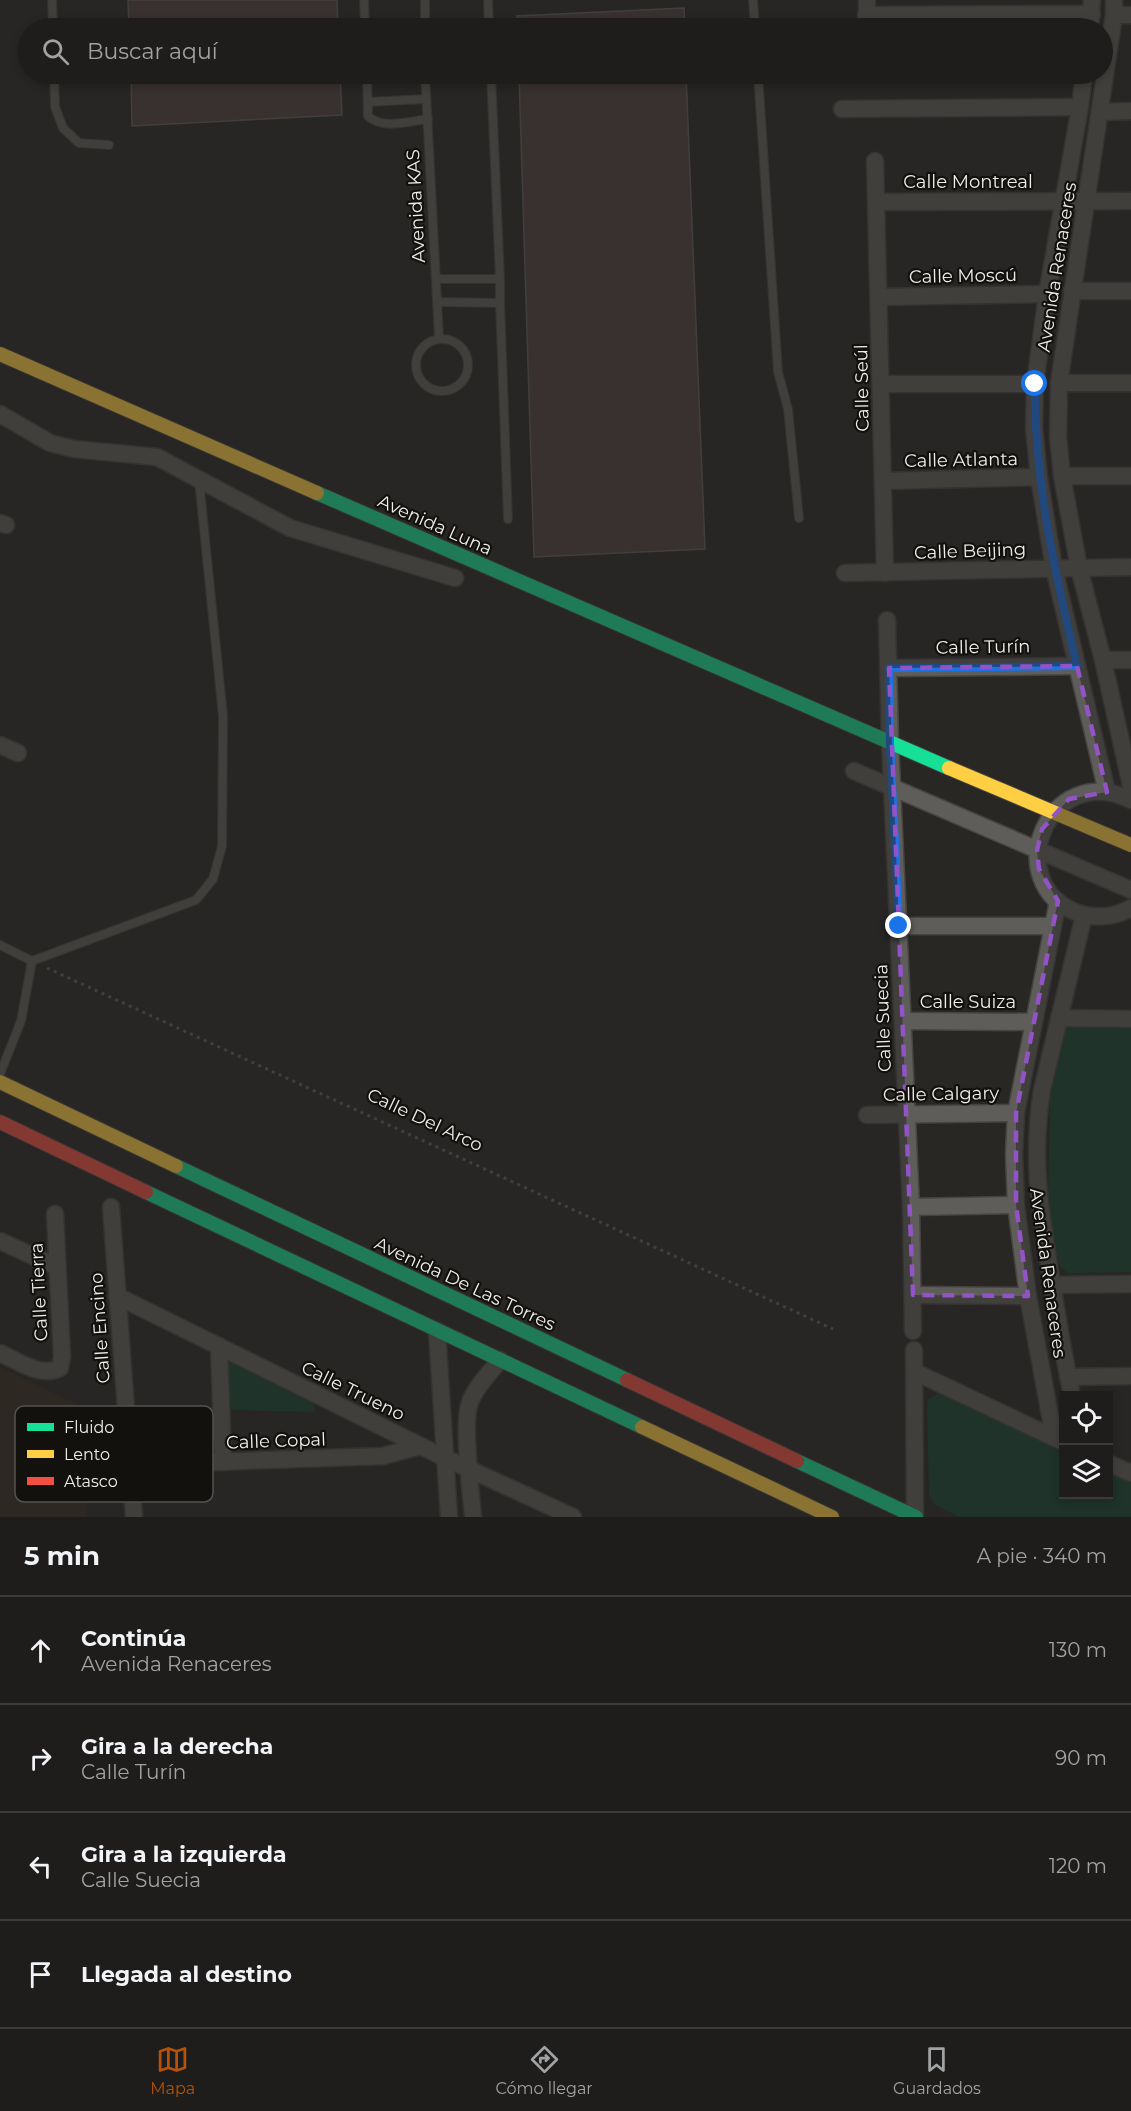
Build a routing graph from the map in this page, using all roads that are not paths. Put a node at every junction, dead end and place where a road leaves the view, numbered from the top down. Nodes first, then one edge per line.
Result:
1 (52, 0) edge
2 (364, 0) edge
3 (425, 0) edge
4 (488, 0) edge
5 (753, 0) edge
6 (1120, 10) edge
7 (1091, 14) edge
8 (867, 15) edge
9 (53, 18) edge
10 (365, 18) edge
11 (425, 18) edge
12 (489, 18) edge
13 (754, 18) edge
14 (1113, 48) edge
15 (54, 84) edge
16 (367, 84) edge
17 (425, 84) edge
18 (491, 84) edge
19 (759, 84) edge
20 (1083, 84) edge
21 (1106, 84) edge
22 (425, 99) junction
23 (368, 102) junction
24 (1080, 107) junction
25 (842, 108) dead end
26 (1131, 111) edge
27 (1101, 112) junction
28 (428, 118) junction
29 (109, 145) dead end
30 (874, 160) dead end
31 (1131, 201) edge
32 (877, 202) junction
33 (1062, 202) junction
34 (1087, 202) junction
35 (436, 279) junction
36 (500, 279) junction
37 (1072, 291) junction
38 (1131, 291) edge
39 (1047, 294) junction
40 (880, 297) junction
41 (438, 302) junction
42 (500, 303) junction
43 (439, 338) junction
44 (0, 354) edge
45 (1059, 383) junction
46 (1131, 383) edge
47 (881, 384) junction
48 (1035, 384) junction
49 (0, 414) edge
50 (1062, 476) junction
51 (1131, 476) edge
52 (1039, 477) junction
53 (199, 480) junction
54 (884, 481) junction
55 (799, 518) dead end
56 (508, 519) dead end
57 (1131, 567) edge
58 (1054, 568) junction
59 (1079, 568) junction
60 (845, 573) dead end
61 (885, 573) junction
62 (455, 578) dead end
63 (887, 620) dead end
64 (1103, 660) junction
65 (1131, 660) edge
66 (1077, 666) junction
67 (889, 668) junction
68 (890, 743) junction
69 (0, 745) edge
70 (18, 753) dead end
71 (1129, 757) edge
72 (854, 771) dead end
73 (1131, 786) edge
74 (893, 787) junction
75 (1107, 792) junction
76 (1131, 800) edge
77 (1054, 811) junction
78 (1131, 845) edge
79 (1037, 850) junction
80 (1131, 890) edge
81 (1058, 901) junction
82 (1131, 908) edge
83 (1084, 915) junction
84 (899, 926) junction
85 (1053, 926) junction
86 (0, 945) edge
87 (32, 961) junction
88 (1059, 1018) junction
89 (1131, 1019) edge
90 (903, 1021) junction
91 (1034, 1022) junction
92 (0, 1074) edge
93 (0, 1082) edge
94 (1016, 1113) junction
95 (906, 1114) junction
96 (867, 1115) dead end
97 (0, 1122) edge
98 (1016, 1205) junction
99 (911, 1207) junction
100 (111, 1208) dead end
101 (56, 1214) dead end
102 (0, 1241) edge
103 (57, 1267) junction
104 (1131, 1284) edge
105 (1052, 1285) junction
106 (913, 1295) junction
107 (117, 1296) junction
108 (1028, 1296) junction
109 (437, 1331) junction
110 (913, 1331) dead end
111 (219, 1346) junction
112 (914, 1350) dead end
113 (0, 1353) edge
114 (500, 1360) junction
115 (915, 1372) junction
116 (1131, 1376) edge
117 (1068, 1377) junction
118 (1071, 1391) edge
119 (126, 1406) edge
120 (1059, 1439) edge
121 (421, 1446) junction
122 (445, 1458) junction
123 (213, 1462) edge
124 (223, 1462) junction
125 (1113, 1465) edge
126 (470, 1469) junction
127 (1131, 1473) edge
128 (133, 1502) edge
129 (569, 1516) edge
130 (134, 1517) edge
131 (449, 1517) edge
132 (473, 1517) edge
133 (832, 1517) edge
134 (915, 1517) edge

1 - 9 lane
2 - 10 lane
3 - 11 lane
4 - 12 lane
5 - 13 lane
6 - 14 street, Avenida Renaceres
7 - 8 street
15 - 29 lane
16 - 23 lane
17 - 22 lane, Avenida KAS
18 - 36 lane
19 - 55 lane
20 - 24 street, Avenida Renaceres
21 - 27 street, Avenida Renaceres
22 - 23 lane
22 - 28 lane, Avenida KAS
23 - 28 lane
24 - 25 street
24 - 33 street, Avenida Renaceres
26 - 27 street
27 - 34 street, Avenida Renaceres
28 - 35 lane, Avenida KAS
30 - 32 street, Calle Seúl
31 - 34 street, Calle Montreal
32 - 33 street, Calle Montreal
32 - 40 street, Calle Seúl
33 - 34 street, Calle Montreal
33 - 39 street, Avenida Renaceres
34 - 37 street, Avenida Renaceres
35 - 36 lane
35 - 41 lane, Avenida KAS
36 - 42 lane
37 - 38 street
37 - 45 street, Avenida Renaceres
39 - 40 street, Calle Moscú
39 - 48 street, Avenida Renaceres
40 - 47 street, Calle Seúl
41 - 42 lane
41 - 43 lane, Avenida KAS
42 - 56 lane
43 - 43 lane
44 - 68 street, Avenida Luna
45 - 46 street
45 - 50 street, Avenida Renaceres
47 - 48 street
47 - 54 street, Calle Seúl
48 - 52 street, Avenida Renaceres
49 - 53 street
50 - 51 street
50 - 59 street, Avenida Renaceres
52 - 54 street, Calle Atlanta
52 - 58 street, Avenida Renaceres
53 - 62 street
53 - 87 lane
54 - 61 street, Calle Seúl
57 - 59 street, Calle Beijing
58 - 59 street, Calle Beijing
58 - 61 street, Calle Beijing
58 - 66 street, Avenida Renaceres
59 - 64 street, Avenida Renaceres
60 - 61 street, Calle Beijing
63 - 67 street, Calle Suecia
64 - 65 street
64 - 71 street, Avenida Renaceres
66 - 67 street, Calle Turín
66 - 75 street, Avenida Renaceres
67 - 68 street, Calle Suecia
68 - 74 street, Calle Suecia
68 - 77 street, Avenida Luna
69 - 70 street
71 - 73 street, Avenida Renaceres
72 - 74 street
74 - 79 street
74 - 84 street, Calle Suecia
75 - 76 street
75 - 77 street
77 - 78 street, Avenida Luna
77 - 79 street
79 - 80 street
79 - 81 street
81 - 83 street
81 - 85 street, Avenida Renaceres
82 - 83 street
83 - 88 street, Avenida Renaceres
84 - 85 street
84 - 90 street, Calle Suecia
85 - 91 street, Avenida Renaceres
86 - 87 lane
87 - 92 lane
88 - 89 street
88 - 105 street, Avenida Renaceres
90 - 91 street, Calle Suiza
90 - 95 street, Calle Suecia
91 - 94 street, Avenida Renaceres
93 - 134 street, Avenida De Las Torres
94 - 95 street, Calle Calgary
94 - 98 street, Avenida Renaceres
95 - 96 street, Calle Calgary
95 - 99 street, Calle Suecia
97 - 109 street
98 - 99 street
98 - 108 street, Avenida Renaceres
99 - 106 street, Calle Suecia
100 - 107 street, Calle Encino
101 - 103 street, Calle Tierra
102 - 103 street
103 - 113 street, Calle Tierra
104 - 105 street
105 - 117 street, Avenida Renaceres
106 - 108 street
106 - 110 street, Calle Suecia
107 - 111 street, Calle Trueno
107 - 119 street, Calle Encino
108 - 120 street, Avenida Renaceres
109 - 114 street
109 - 122 street
111 - 121 street, Calle Trueno
111 - 124 street
112 - 115 street
114 - 126 street
114 - 133 street
115 - 120 street
115 - 134 street
116 - 117 street
117 - 118 street, Avenida Renaceres
121 - 122 street, Calle Trueno
121 - 124 street, Calle Copal
122 - 126 street, Calle Trueno
122 - 131 street
123 - 124 street, Calle Copal
125 - 127 street
126 - 129 street, Calle Trueno
126 - 132 street
128 - 130 street, Calle Encino

